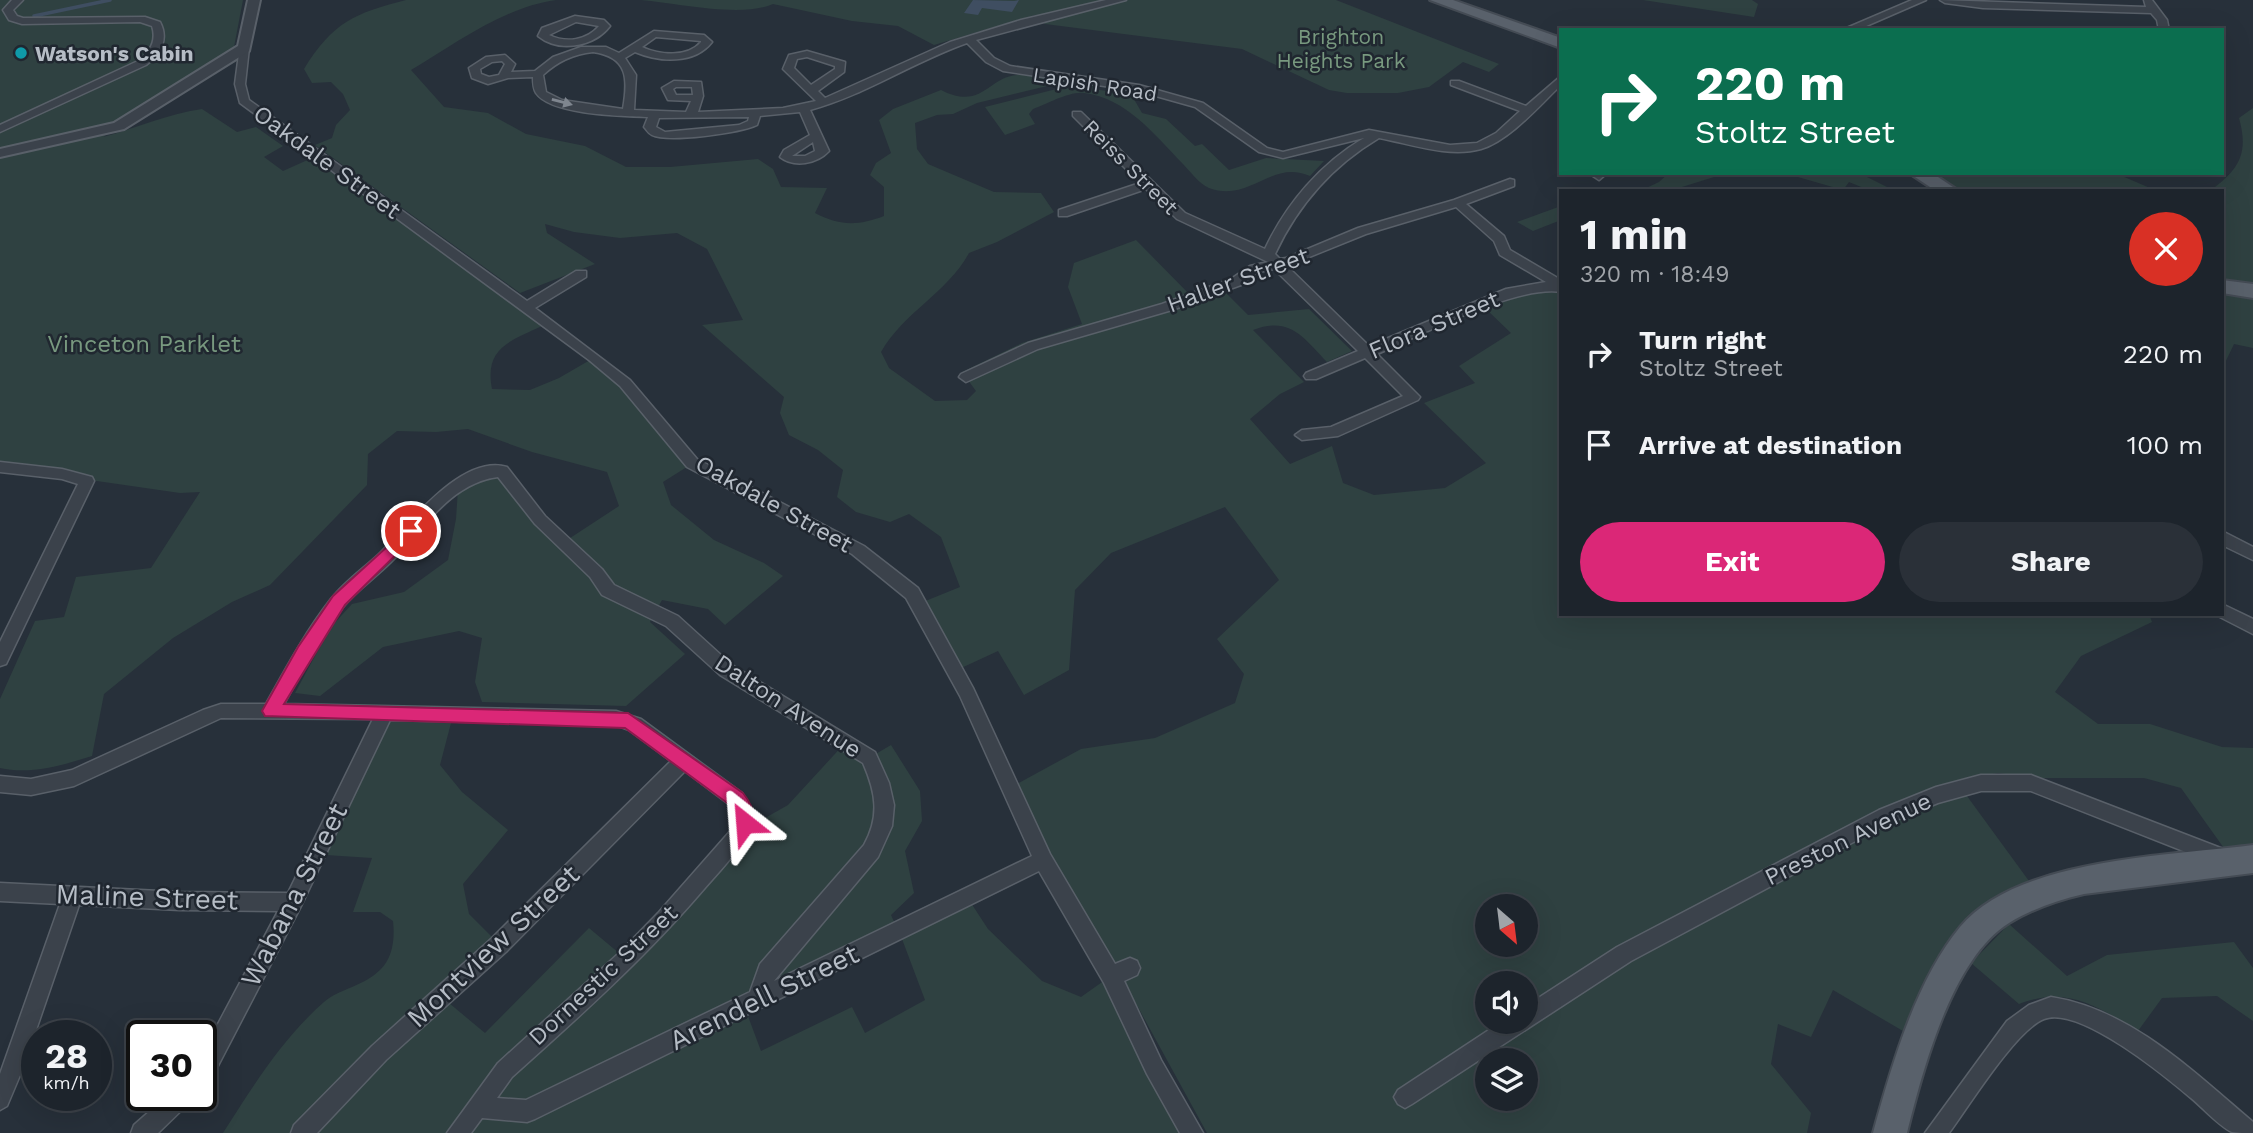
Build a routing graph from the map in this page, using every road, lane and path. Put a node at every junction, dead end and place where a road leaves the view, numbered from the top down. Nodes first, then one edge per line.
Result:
1 (18, 0) edge
2 (254, 0) edge
3 (1121, 0) edge
4 (1438, 0) edge
5 (1921, 0) edge
6 (1945, 0) edge
7 (2146, 0) edge
8 (2154, 10) junction
9 (1852, 28) edge
10 (2163, 28) edge
11 (970, 40) junction
12 (1559, 42) edge
13 (569, 47) junction
14 (244, 48) junction
15 (635, 48) junction
16 (618, 58) junction
17 (538, 74) junction
18 (505, 75) dead end
19 (1559, 81) edge
20 (1455, 83) dead end
21 (813, 89) junction
22 (697, 99) dead end
23 (824, 103) junction
24 (804, 108) junction
25 (1527, 110) junction
26 (628, 111) junction
27 (1077, 114) dead end
28 (654, 115) junction
29 (755, 115) junction
30 (690, 116) junction
31 (0, 129) edge
32 (1379, 134) junction
33 (816, 136) dead end
34 (0, 153) edge
35 (1922, 175) edge
36 (1510, 183) dead end
37 (1148, 184) junction
38 (1946, 189) edge
39 (1458, 202) junction
40 (1063, 213) dead end
41 (1272, 259) junction
42 (580, 274) dead end
43 (1559, 285) edge
44 (1559, 286) edge
45 (2224, 286) edge
46 (2253, 291) edge
47 (525, 308) junction
48 (1368, 353) junction
49 (1311, 376) dead end
50 (966, 377) dead end
51 (1302, 435) dead end
52 (1, 470) edge
53 (2224, 538) edge
54 (2253, 554) edge
55 (2224, 611) edge
56 (2253, 627) edge
57 (0, 659) edge
58 (271, 711) junction
59 (385, 712) junction
60 (684, 760) junction
61 (0, 785) edge
62 (1043, 860) junction
63 (2243, 860) edge
64 (0, 892) edge
65 (73, 894) junction
66 (293, 902) junction
67 (757, 1001) junction
68 (1538, 1010) edge
69 (1501, 1034) edge
70 (217, 1047) edge
71 (1405, 1097) dead end
72 (0, 1098) edge
73 (480, 1107) junction
74 (166, 1111) edge
75 (142, 1133) edge
76 (302, 1133) edge
77 (458, 1133) edge
78 (1192, 1133) edge
79 (1890, 1133) edge
80 (1936, 1133) edge
81 (2249, 1133) edge

1 - 31 street
2 - 14 street
3 - 11 street
4 - 12 main road
5 - 9 street
6 - 8 street
7 - 8 street
8 - 10 street
11 - 23 street
11 - 32 street, Lapish Road
13 - 13 street
13 - 16 street
13 - 17 street
14 - 34 street
14 - 47 street, Oakdale Street
15 - 15 street
15 - 16 street
16 - 26 street
17 - 18 street
17 -> 26 street
19 - 25 street, Lapish Road
20 - 25 street
21 - 21 street
21 - 23 street
22 - 30 street
23 - 24 street
24 - 29 street
24 - 33 street
25 - 32 street, Lapish Road
26 - 28 street
27 - 37 street, Reiss Street
28 - 29 street
28 - 30 street
29 - 30 street
32 - 41 street
35 - 38 main road
36 - 39 street, Haller Street
37 - 40 street
37 - 41 street, Reiss Street
39 - 41 street, Haller Street
39 - 43 street
41 - 48 street
41 - 50 street, Haller Street
42 - 47 street
44 - 48 street, Flora Street
45 - 46 main road
47 - 62 street, Oakdale Street
48 - 49 street, Flora Street
48 - 51 street
52 - 57 street
53 - 54 street
55 - 56 street
58 - 59 street, Dornestic Street
58 - 61 street, Dornestic Street
58 - 67 street, Dalton Avenue
59 - 60 street, Dornestic Street
59 - 66 street, Wabana Street
60 - 73 street, Dornestic Street
60 - 76 street, Montview Street
62 - 67 street, Arendell Street
62 - 78 street, Oakdale Street
63 - 68 street, Preston Avenue
63 - 79 main road
64 - 65 street, Maline Street
65 - 66 street, Maline Street
65 - 72 street
66 - 70 street, Wabana Street
67 - 73 street, Arendell Street
69 - 71 street
73 - 77 street, Dornestic Street
74 - 75 street
80 - 81 street

